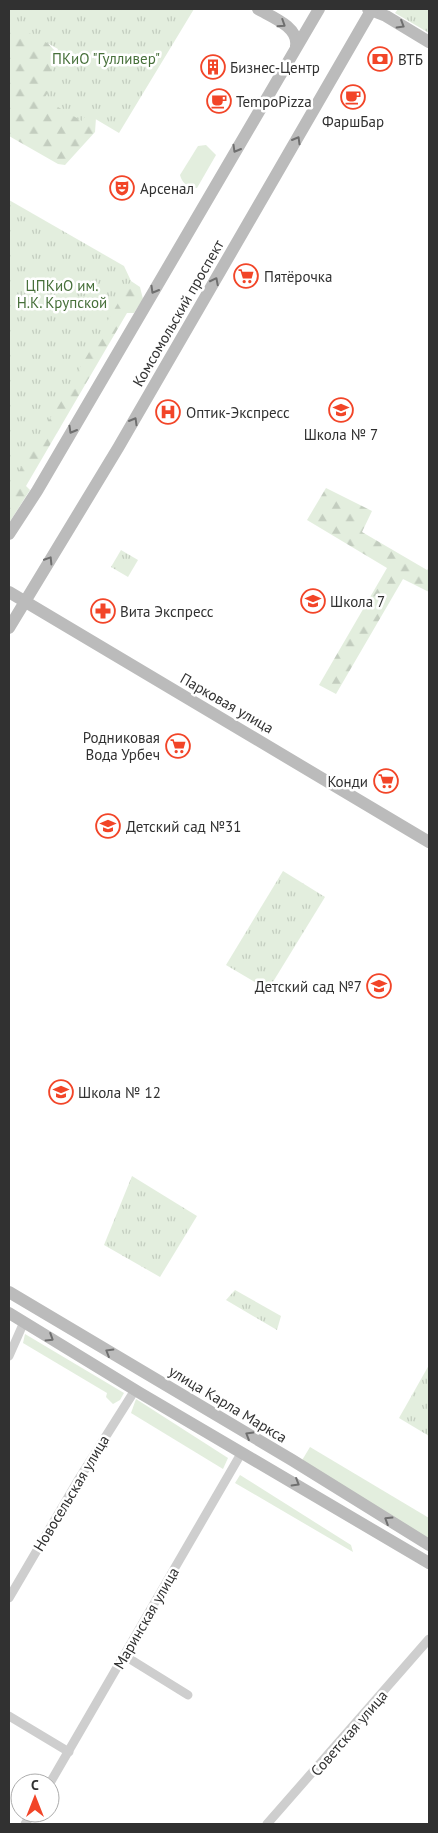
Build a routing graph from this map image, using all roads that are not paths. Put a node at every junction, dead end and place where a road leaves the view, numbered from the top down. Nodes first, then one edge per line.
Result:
1 (258, 9) edge
2 (319, 9) edge
3 (370, 9) edge
4 (429, 42) edge
5 (296, 46) junction
6 (9, 534) edge
7 (9, 592) edge
8 (24, 602) junction
9 (9, 628) edge
10 (429, 842) edge
11 (9, 1292) edge
12 (9, 1313) edge
13 (24, 1322) junction
14 (9, 1356) edge
15 (135, 1390) junction
16 (204, 1408) junction
17 (193, 1425) junction
18 (242, 1452) junction
19 (429, 1545) edge
20 (429, 1563) edge
21 (9, 1598) edge
22 (429, 1639) edge
23 (125, 1656) junction
24 (188, 1695) dead end
25 (9, 1716) edge
26 (69, 1752) junction
27 (56, 1773) edge
28 (266, 1824) edge

1 -> 5 main road
2 - 5 main road
3 -> 4 main road
8 -> 3 main road, Комсомольский проспект
5 -> 6 main road
7 - 8 main road, Парковая улица
8 - 9 main road, Комсомольский проспект
8 - 10 main road, Парковая улица
16 -> 11 main road, улица Карла Маркса
12 - 13 main road
13 - 14 street
13 -> 15 main road
15 - 17 main road
15 - 21 street, Новосельская улица
16 - 17 main road
19 -> 16 main road, улица Карла Маркса
17 - 18 main road
18 -> 20 main road
18 - 23 street, Маринская улица
22 - 28 street, Советская улица
23 - 24 street
23 - 26 street, Маринская улица
25 - 26 street
26 - 27 street, Маринская улица

